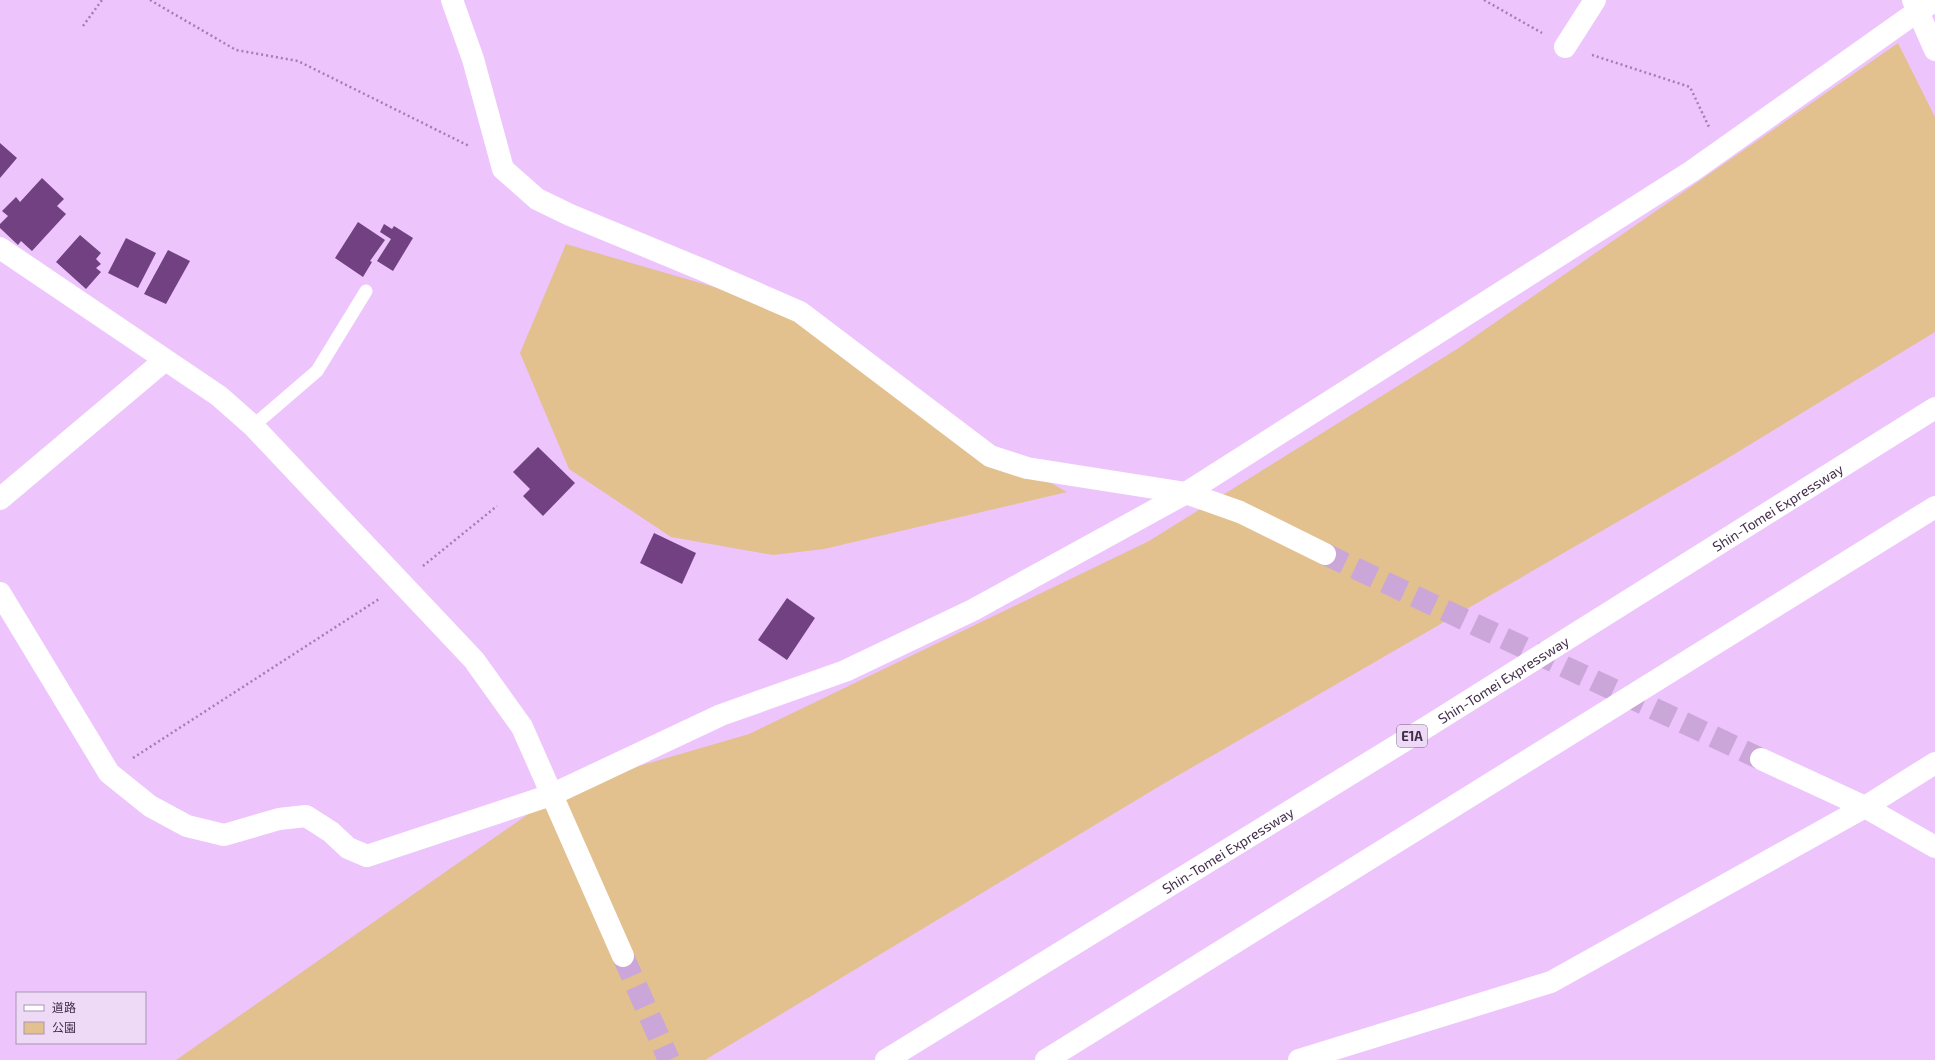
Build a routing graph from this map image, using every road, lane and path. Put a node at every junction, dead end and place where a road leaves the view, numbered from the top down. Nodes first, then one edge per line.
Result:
1 (102, 0) edge
2 (150, 0) edge
3 (452, 0) edge
4 (1484, 0) edge
5 (1595, 0) edge
6 (1922, 4) edge
7 (83, 26) dead end
8 (1565, 47) junction
9 (1935, 50) edge
10 (1721, 150) junction
11 (500, 161) junction
12 (0, 248) edge
13 (366, 291) dead end
14 (166, 360) junction
15 (1935, 408) edge
16 (253, 426) junction
17 (1186, 493) junction
18 (0, 499) edge
19 (497, 506) dead end
20 (1935, 506) edge
21 (1325, 554) tunnel mouth
22 (402, 584) junction
23 (0, 593) edge
24 (1760, 760) tunnel mouth
25 (1935, 763) edge
26 (109, 773) junction
27 (552, 795) junction
28 (1865, 807) junction
29 (1935, 847) edge
30 (623, 956) tunnel mouth
31 (886, 1060) edge
32 (1046, 1060) edge
33 (1299, 1060) edge

1 - 7 path
2 - 11 path
3 - 11 main road
4 - 8 path
5 - 8 main road
6 - 9 main road
6 - 10 main road
8 - 10 path
10 - 17 main road
11 - 17 main road
12 - 14 main road
13 - 16 lane
14 - 16 main road
14 - 18 main road
15 - 31 main road, Shin-Tomei Expressway / E1A
16 - 22 main road
17 - 21 main road
17 - 27 main road
19 - 22 path
20 - 32 main road
22 - 26 path
22 - 27 main road
23 - 26 main road
24 - 28 main road
25 - 28 main road
26 - 27 main road
27 - 30 main road
28 - 29 main road
28 - 33 main road

